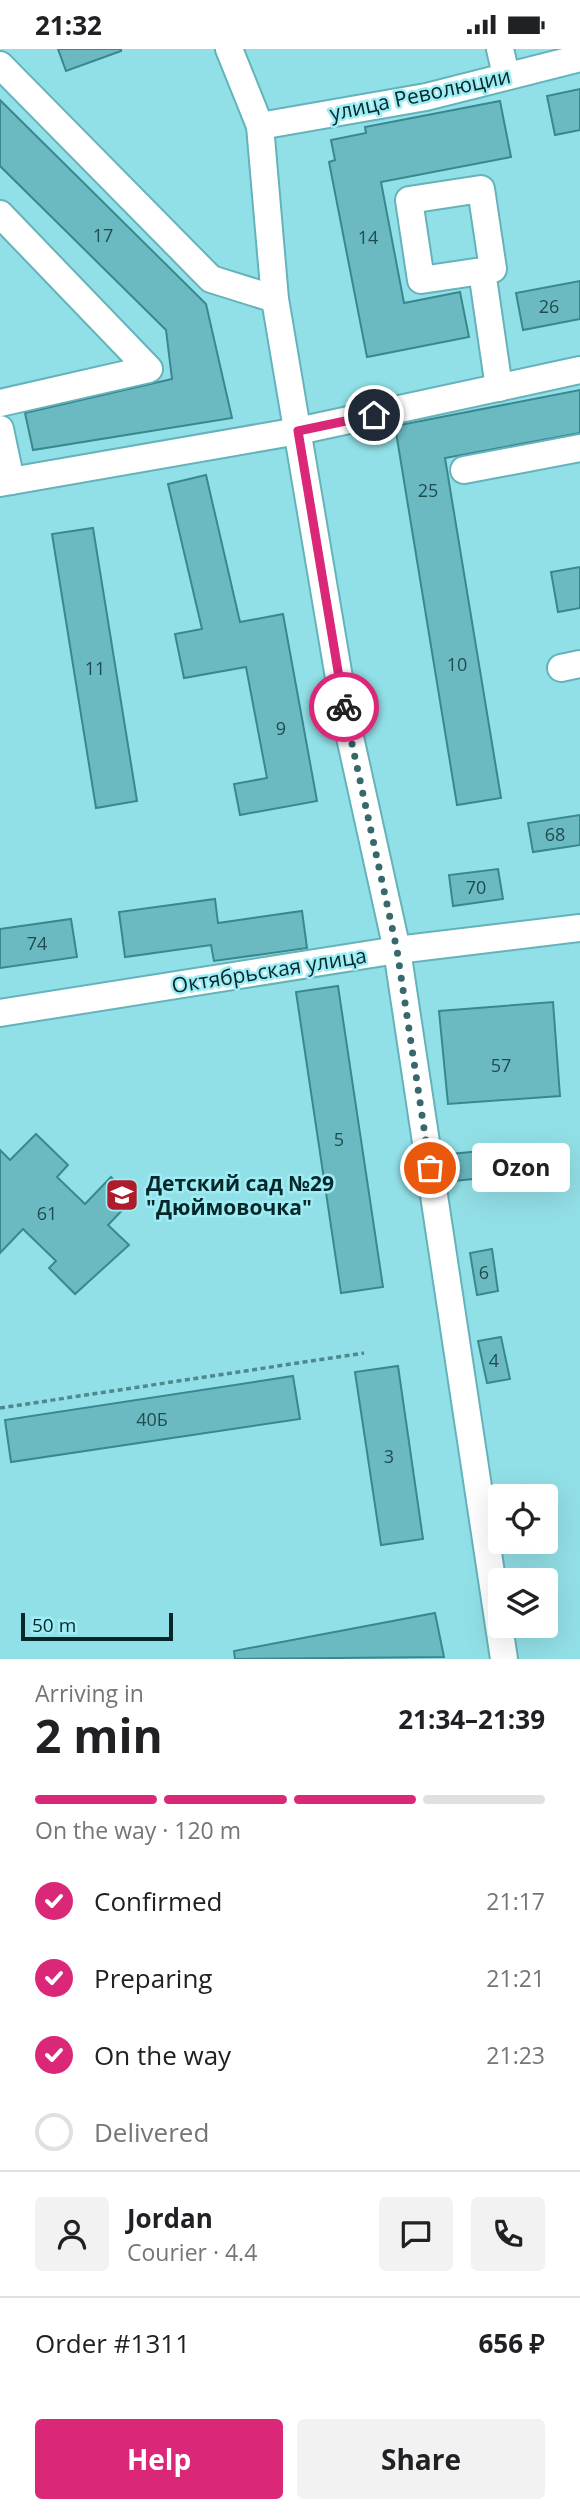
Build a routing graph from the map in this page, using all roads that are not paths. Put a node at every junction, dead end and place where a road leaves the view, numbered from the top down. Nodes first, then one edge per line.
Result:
1 (229, 49) edge
2 (500, 49) edge
3 (580, 58) edge
4 (0, 65) edge
5 (506, 75) junction
6 (260, 126) junction
7 (0, 214) edge
8 (482, 271) dead end
9 (275, 299) junction
10 (580, 370) edge
11 (499, 388) junction
12 (0, 403) edge
13 (0, 429) edge
14 (298, 431) junction
15 (580, 449) edge
16 (464, 470) dead end
17 (6, 482) edge
18 (580, 928) edge
19 (397, 950) junction
20 (0, 1013) edge
21 (505, 1659) edge

1 - 6 street
2 - 5 street
3 - 5 street, улица Революции
4 - 9 street
5 - 6 street, улица Революции
6 - 9 street
7 - 12 street
8 - 11 street
9 - 14 street
10 - 11 street
11 - 14 street
13 - 17 street
14 - 17 street
14 - 19 street
15 - 16 street
18 - 19 street, Октябрьская улица
19 - 20 street, Октябрьская улица
19 - 21 street

